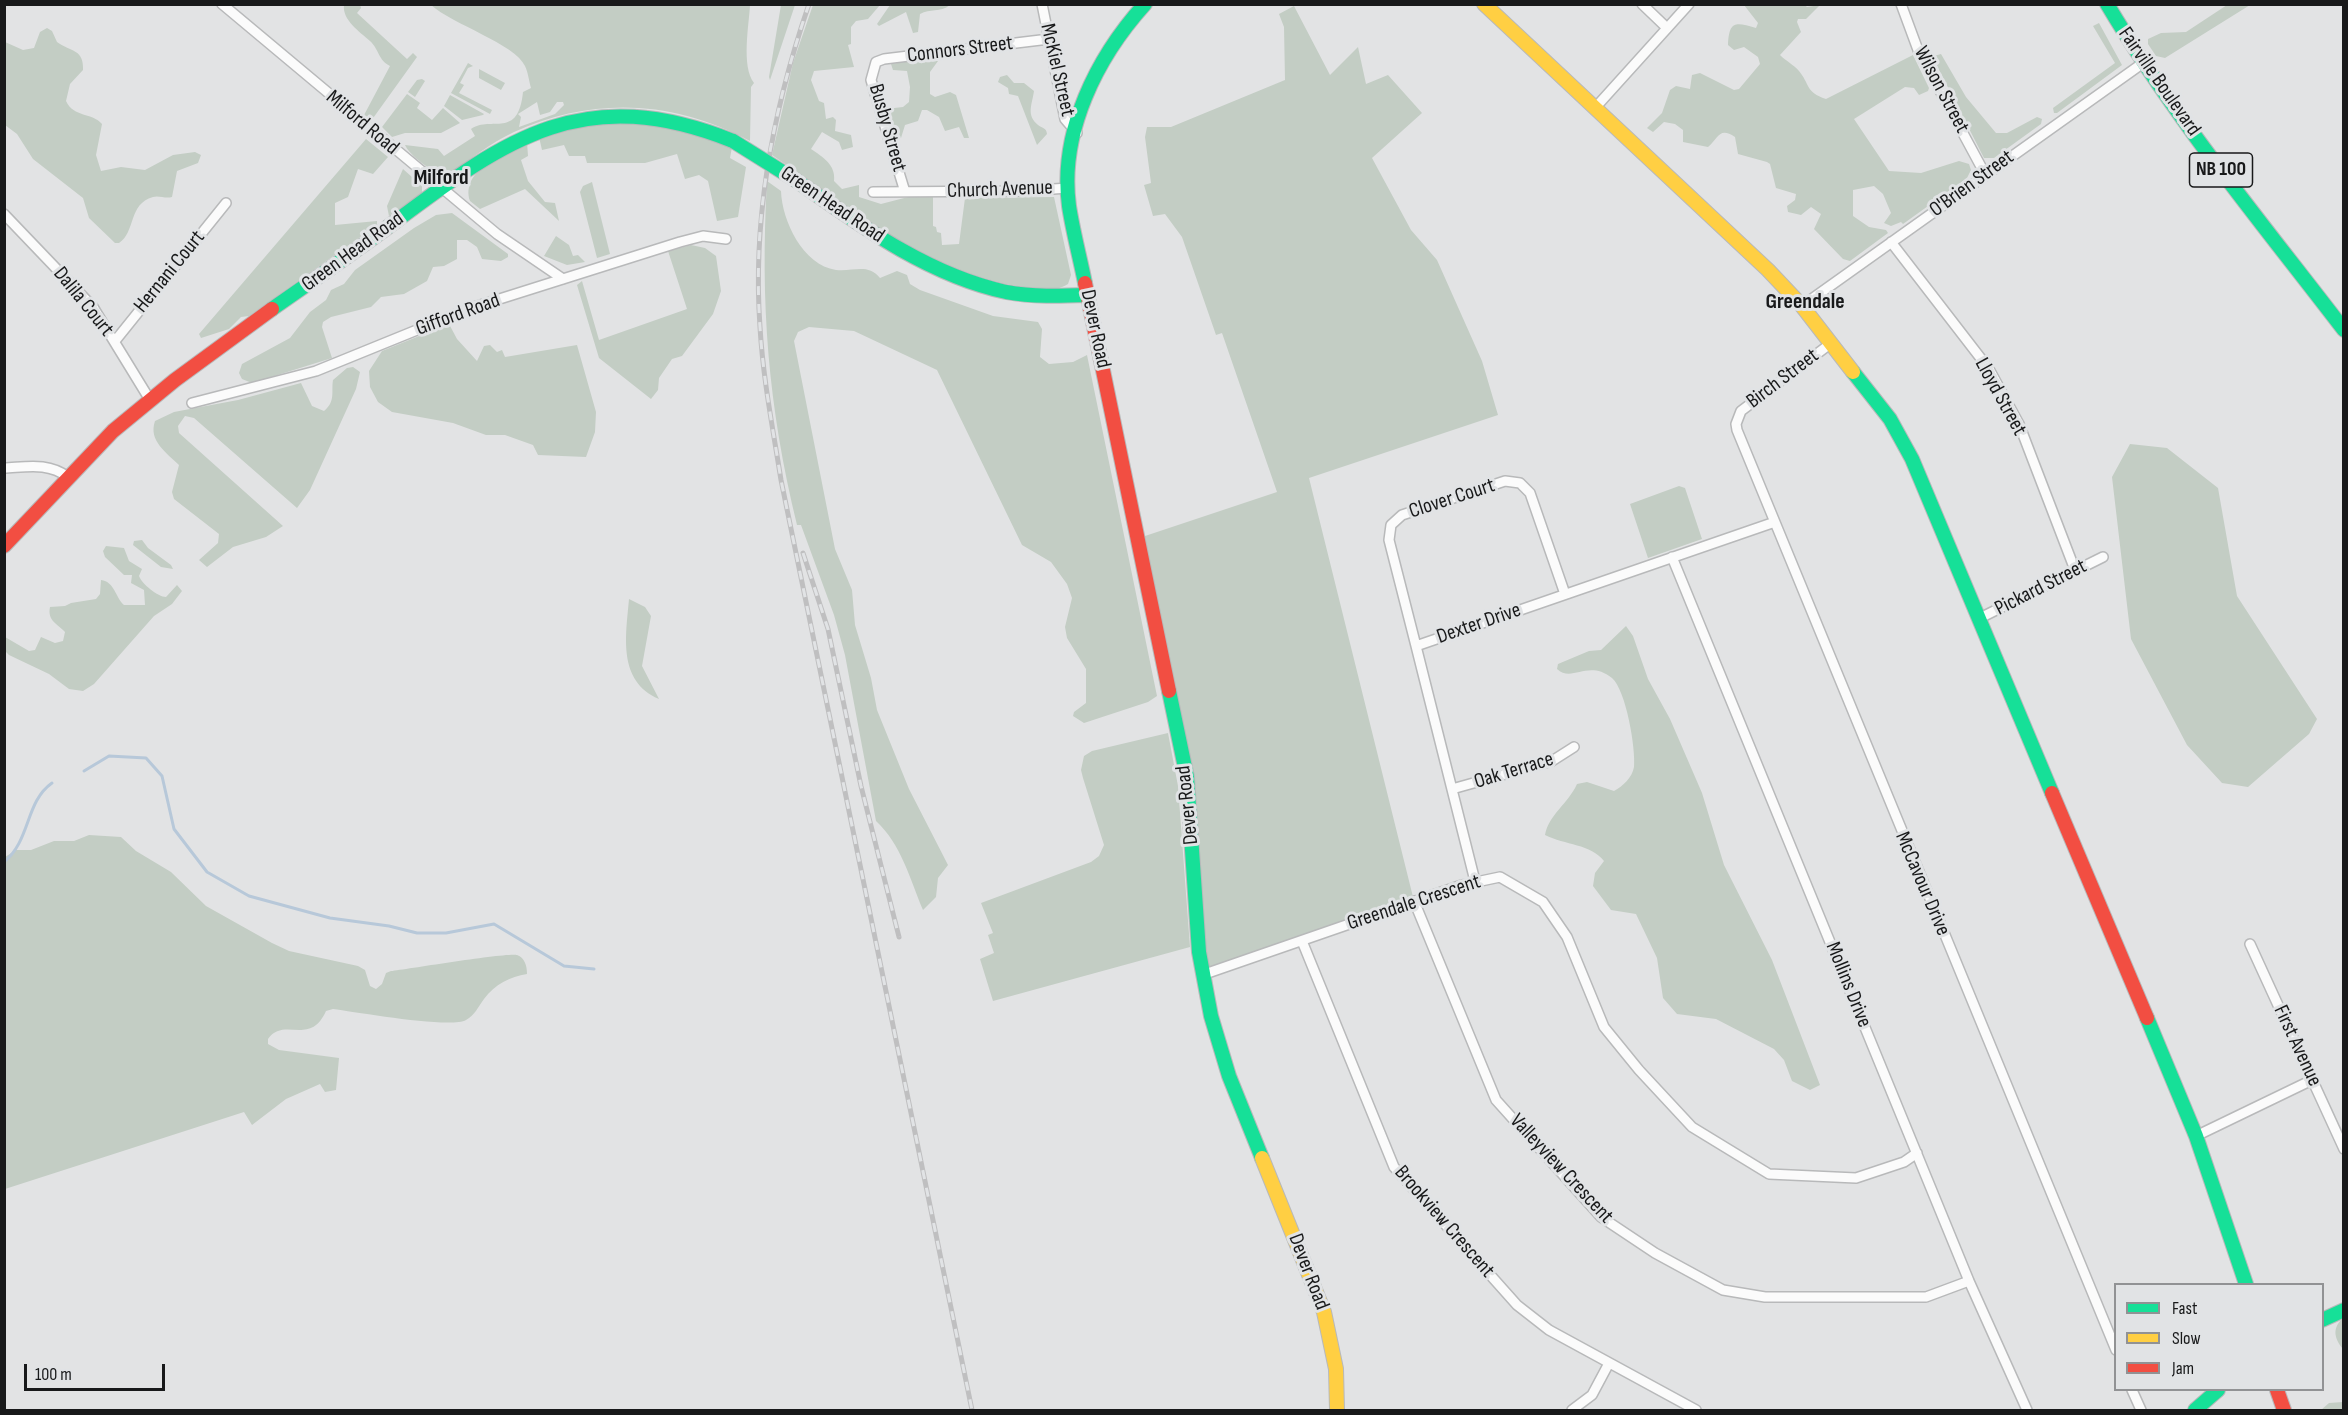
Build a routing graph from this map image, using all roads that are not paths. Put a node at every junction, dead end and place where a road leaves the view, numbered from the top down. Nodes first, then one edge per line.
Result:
1 (222, 4) edge
2 (1042, 4) edge
3 (1145, 4) edge
4 (1642, 4) edge
5 (1689, 4) edge
6 (1901, 4) edge
7 (2107, 4) edge
8 (1485, 5) edge
9 (1667, 28) junction
10 (1049, 39) junction
11 (2143, 63) junction
12 (874, 65) joint
13 (1595, 108) junction
14 (1077, 133) junction
15 (1985, 174) junction
16 (441, 188) junction
17 (1068, 188) junction
18 (873, 192) dead end
19 (905, 192) junction
20 (226, 203) dead end
21 (4, 213) edge
22 (726, 239) dead end
23 (1891, 242) junction
24 (563, 279) junction
25 (1088, 295) junction
26 (1802, 306) junction
27 (2343, 330) edge
28 (115, 341) junction
29 (1830, 344) junction
30 (150, 400) junction
31 (192, 403) dead end
32 (1737, 416) joint
33 (4, 468) edge
34 (68, 477) junction
35 (1772, 523) junction
36 (4, 546) edge
37 (1672, 557) junction
38 (2103, 557) dead end
39 (2075, 570) junction
40 (1565, 594) junction
41 (1978, 619) junction
42 (1416, 646) junction
43 (1574, 747) dead end
44 (1452, 789) junction
45 (1475, 881) junction
46 (1414, 901) junction
47 (1302, 940) junction
48 (2250, 944) dead end
49 (1202, 975) junction
50 (2312, 1080) junction
51 (2196, 1136) junction
52 (2343, 1149) edge
53 (1917, 1153) junction
54 (1969, 1281) junction
55 (2246, 1283) edge
56 (2343, 1310) edge
57 (2324, 1319) edge
58 (2114, 1348) edge
59 (1608, 1365) junction
60 (2133, 1391) edge
61 (2216, 1391) edge
62 (2278, 1391) edge
63 (1337, 1410) edge
64 (1572, 1410) edge
65 (1693, 1410) edge
66 (2027, 1410) edge
67 (2140, 1410) edge
68 (2195, 1410) edge
69 (2284, 1410) edge

1 - 16 street, Milford Road
2 - 10 street, McKiel Street
3 - 14 main road, Church Avenue
4 - 9 street
5 - 9 street
6 - 15 street, Wilson Street
7 - 11 main road, Fairville Boulevard / NB 100
8 - 13 main road
9 - 13 street
10 - 12 street, Connors Street
10 - 14 street, McKiel Street
11 - 15 street, O'Brien Street
11 - 27 main road, Fairville Boulevard / NB 100
12 - 19 street, Busby Street
13 - 26 main road
14 - 17 main road, Church Avenue
15 - 23 street, O'Brien Street
16 - 24 street, Milford Road
16 - 25 main road, Green Head Road, bridge
16 - 30 main road, Green Head Road
17 - 19 street, Church Avenue
17 - 25 main road, Dever Road
18 - 19 street, Church Avenue
20 - 28 street, Hernani Court
21 - 28 street, Dalila Court
22 - 24 street, Gifford Road
23 - 26 street, O'Brien Street
23 - 39 street, Lloyd Street
24 - 31 street, Gifford Road
25 - 49 main road, Dever Road
26 - 29 main road
28 - 30 street, Dalila Court
29 - 32 street, Birch Street
29 - 41 main road
30 - 34 main road, Green Head Road
32 - 35 street, McCavour Drive
33 - 34 street
34 - 36 main road, Green Head Road
35 - 37 street, Dexter Drive
35 - 58 street, McCavour Drive
37 - 40 street, Dexter Drive
37 - 53 street, Mollins Drive
38 - 39 street, Pickard Street
39 - 41 street, Pickard Street
40 - 42 street, Dexter Drive
40 - 42 street, Clover Court
41 - 51 main road
42 - 44 street, Dexter Drive
43 - 44 street, Oak Terrace
44 - 45 street, Dexter Drive
45 - 46 street, Greendale Crescent
45 - 53 street, Greendale Crescent
46 - 47 street, Greendale Crescent
46 - 54 street, Valleyview Crescent
47 - 49 street, Greendale Crescent
47 - 59 street, Brookview Crescent
48 - 50 street, First Avenue
49 - 63 main road, Dever Road
50 - 51 street
50 - 52 street, First Avenue
51 - 55 main road
53 - 54 street, Mollins Drive
54 - 66 street, Mollins Drive
56 - 57 main road
59 - 64 street
59 - 65 street, Brookview Crescent
60 - 67 street
61 - 68 main road
62 - 69 main road

